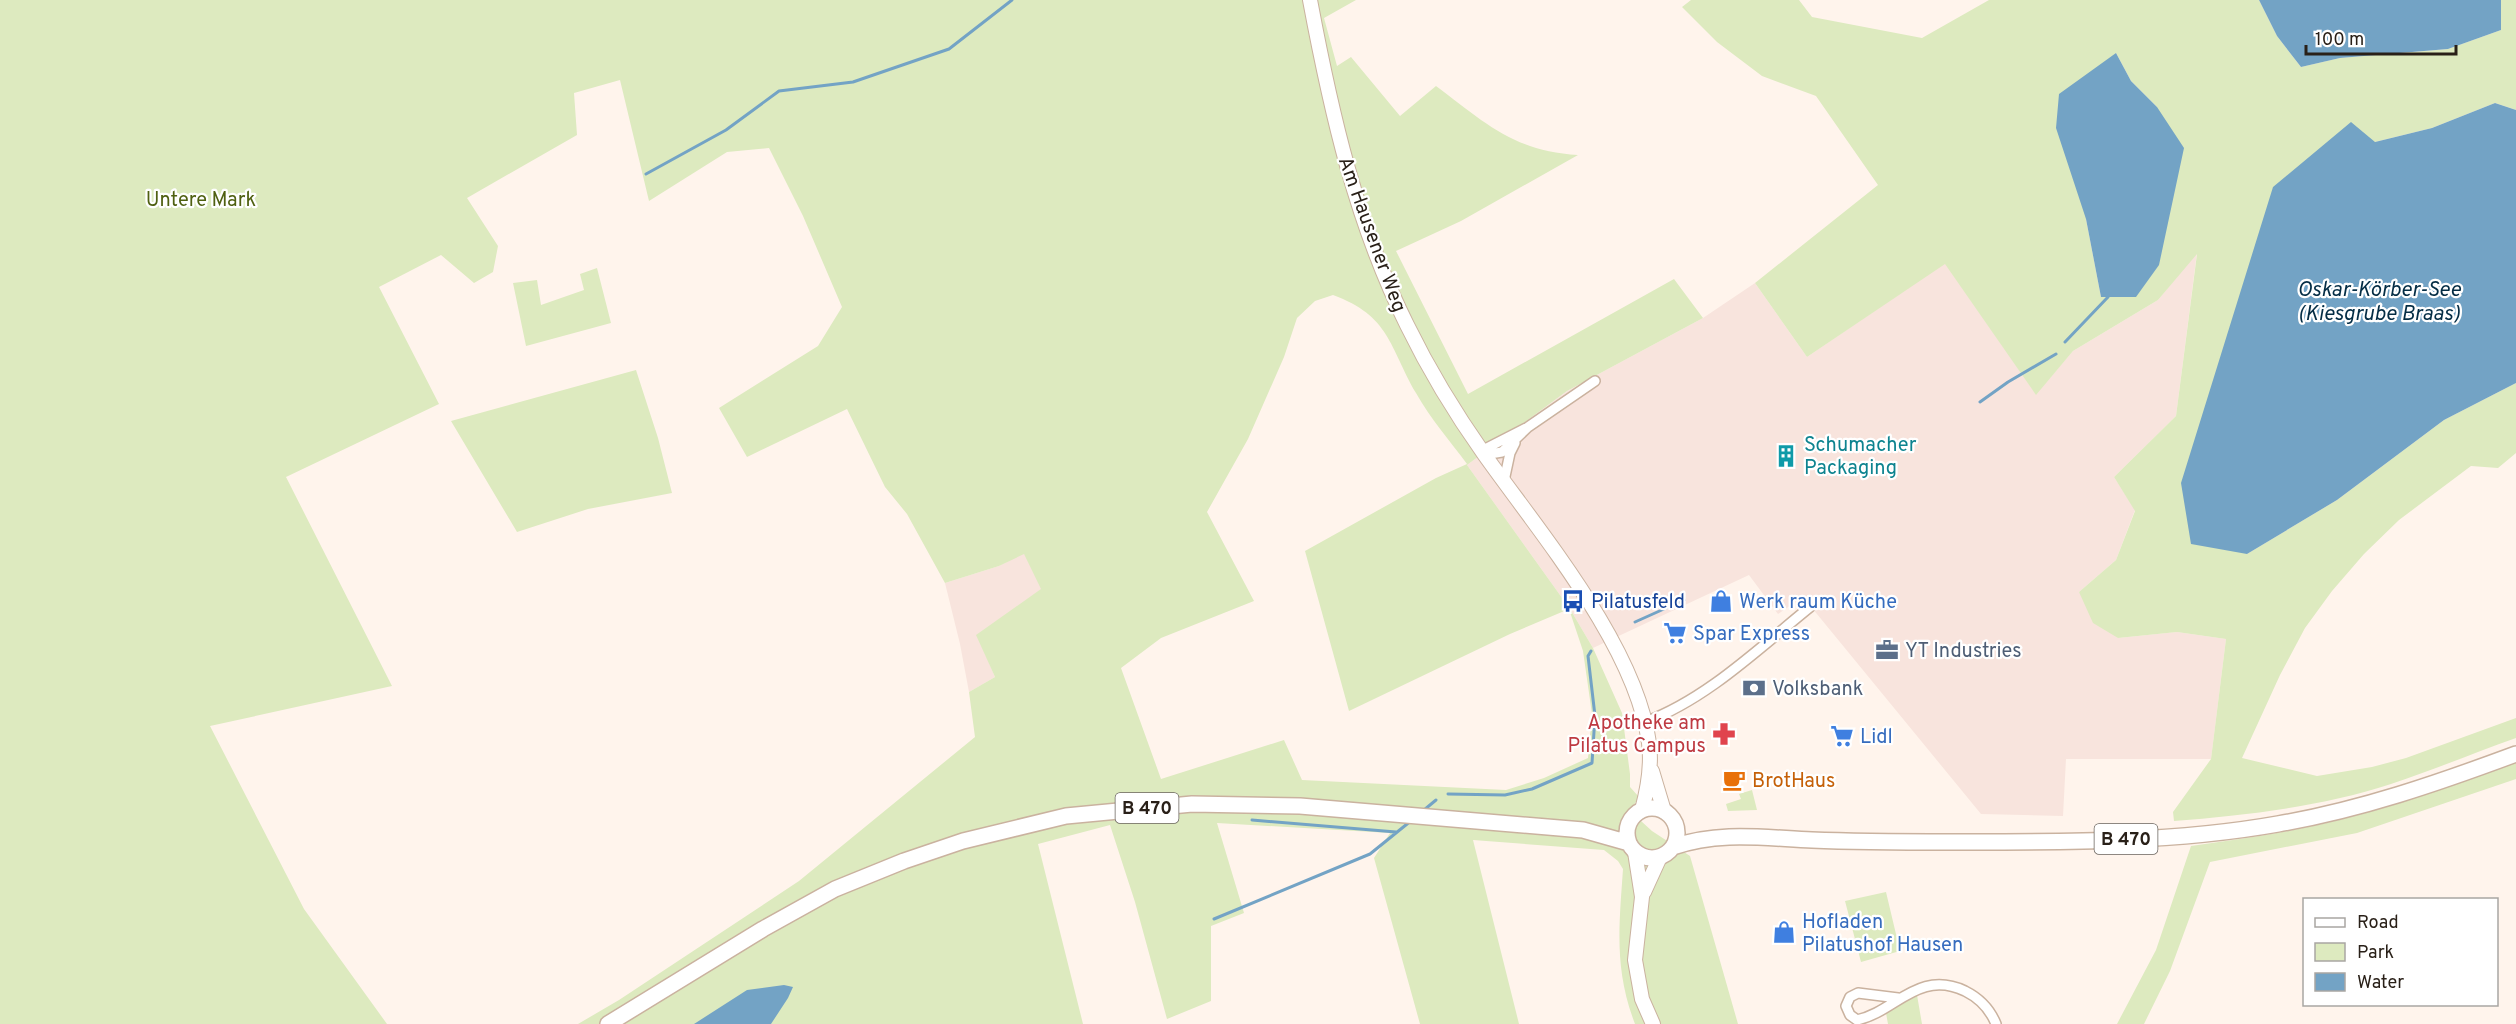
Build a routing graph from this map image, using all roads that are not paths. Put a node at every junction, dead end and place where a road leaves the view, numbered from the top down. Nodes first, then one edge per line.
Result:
1 (1310, 0) edge
2 (1595, 381) dead end
3 (1528, 427) junction
4 (1516, 441) junction
5 (1483, 453) junction
6 (1504, 481) junction
7 (1810, 607) dead end
8 (1645, 722) junction
9 (2516, 754) edge
10 (1650, 766) junction
11 (1642, 810) junction
12 (1664, 811) junction
13 (1630, 822) junction
14 (1676, 824) junction
15 (1583, 830) junction
16 (1715, 836) junction
17 (1632, 847) junction
18 (1673, 847) junction
19 (1660, 857) junction
20 (1642, 897) junction
21 (1898, 998) junction
22 (608, 1024) edge
23 (1653, 1024) edge
24 (1996, 1024) edge

1 - 5 main road, Am Hausener Weg
2 - 3 street
3 - 4 street
3 - 5 street
4 - 5 street
4 - 6 street
5 - 6 main road, Am Hausener Weg
6 - 8 main road, Am Hausener Weg
7 - 8 street
8 - 10 main road, Am Hausener Weg
9 - 16 main road, B 470
10 - 11 main road
10 - 12 main road
11 - 12 main road
11 - 13 main road
12 - 14 main road
13 - 15 main road, B 470
13 - 17 main road
14 - 16 main road, B 470
14 - 18 main road
15 - 17 main road, B 470
15 - 22 main road, B 470
16 - 18 main road, B 470
17 - 19 main road
17 - 20 main road
18 - 19 main road
19 - 20 main road
20 - 23 main road
21 - 21 street
21 - 24 street

